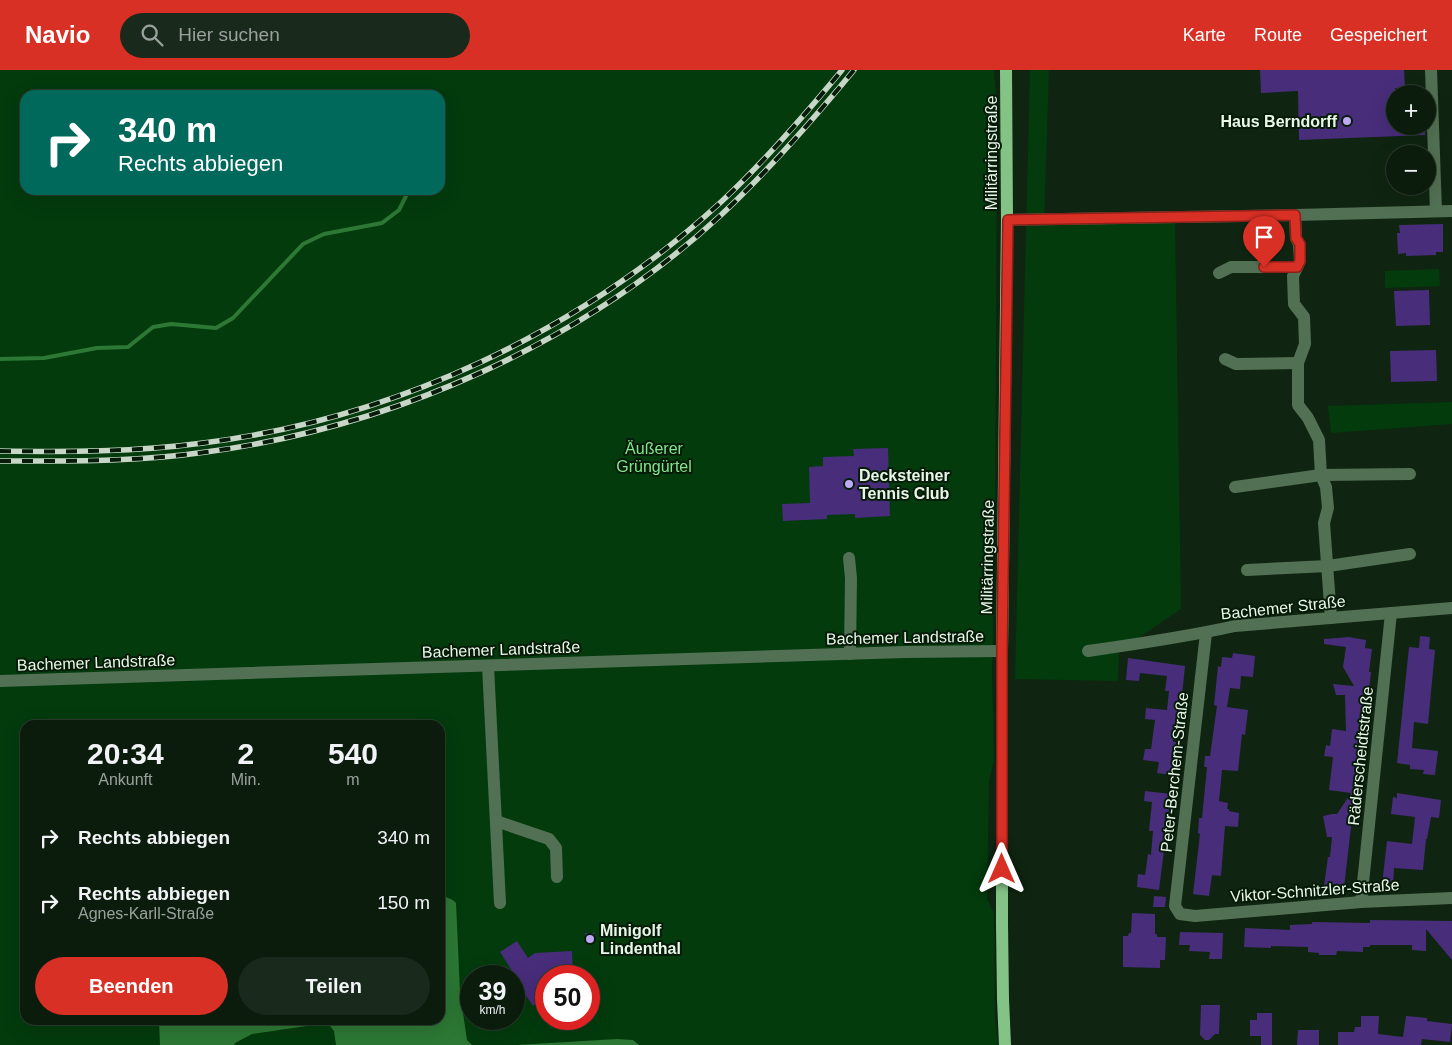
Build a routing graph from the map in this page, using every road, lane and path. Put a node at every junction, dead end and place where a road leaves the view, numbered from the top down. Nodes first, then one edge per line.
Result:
1 (1006, 70) edge
2 (1431, 70) edge
3 (1436, 211) junction
4 (1452, 211) edge
5 (1295, 215) junction
6 (1008, 220) junction
7 (1297, 267) junction
8 (1219, 274) dead end
9 (1224, 359) dead end
10 (1298, 363) junction
11 (1410, 474) dead end
12 (1321, 475) junction
13 (1235, 487) dead end
14 (1410, 554) dead end
15 (850, 558) dead end
16 (1328, 566) junction
17 (1247, 570) dead end
18 (1452, 608) edge
19 (1391, 613) junction
20 (1332, 618) junction
21 (1206, 633) junction
22 (1002, 650) junction
23 (1088, 651) dead end
24 (850, 654) junction
25 (488, 666) junction
26 (0, 682) edge
27 (496, 821) junction
28 (557, 878) dead end
29 (1452, 898) edge
30 (1361, 902) junction
31 (500, 903) dead end
32 (1180, 914) joint
33 (1005, 1045) edge

1 - 6 main road, Militärringstraße
2 - 3 street
3 - 4 street
3 - 5 street
5 - 6 street
5 - 7 street
6 - 22 main road, Militärringstraße
7 - 8 street
7 - 10 street
9 - 10 street
10 - 12 street
11 - 12 street
12 - 13 street
12 - 16 street
14 - 16 street
15 - 24 street
16 - 17 street
16 - 20 street
18 - 19 street, Bachemer Straße
19 - 20 street, Bachemer Straße
19 - 30 street, Räderscheidtstraße
20 - 21 street, Bachemer Straße
21 - 23 street, Bachemer Straße
21 - 32 street, Peter-Berchem-Straße
22 - 24 street, Bachemer Landstraße
22 - 33 main road, Militärringstraße
24 - 25 street, Bachemer Landstraße
25 - 26 street, Bachemer Landstraße
25 - 27 street
27 - 28 street
27 - 31 street
29 - 30 street, Viktor-Schnitzler-Straße
30 - 32 street, Viktor-Schnitzler-Straße

